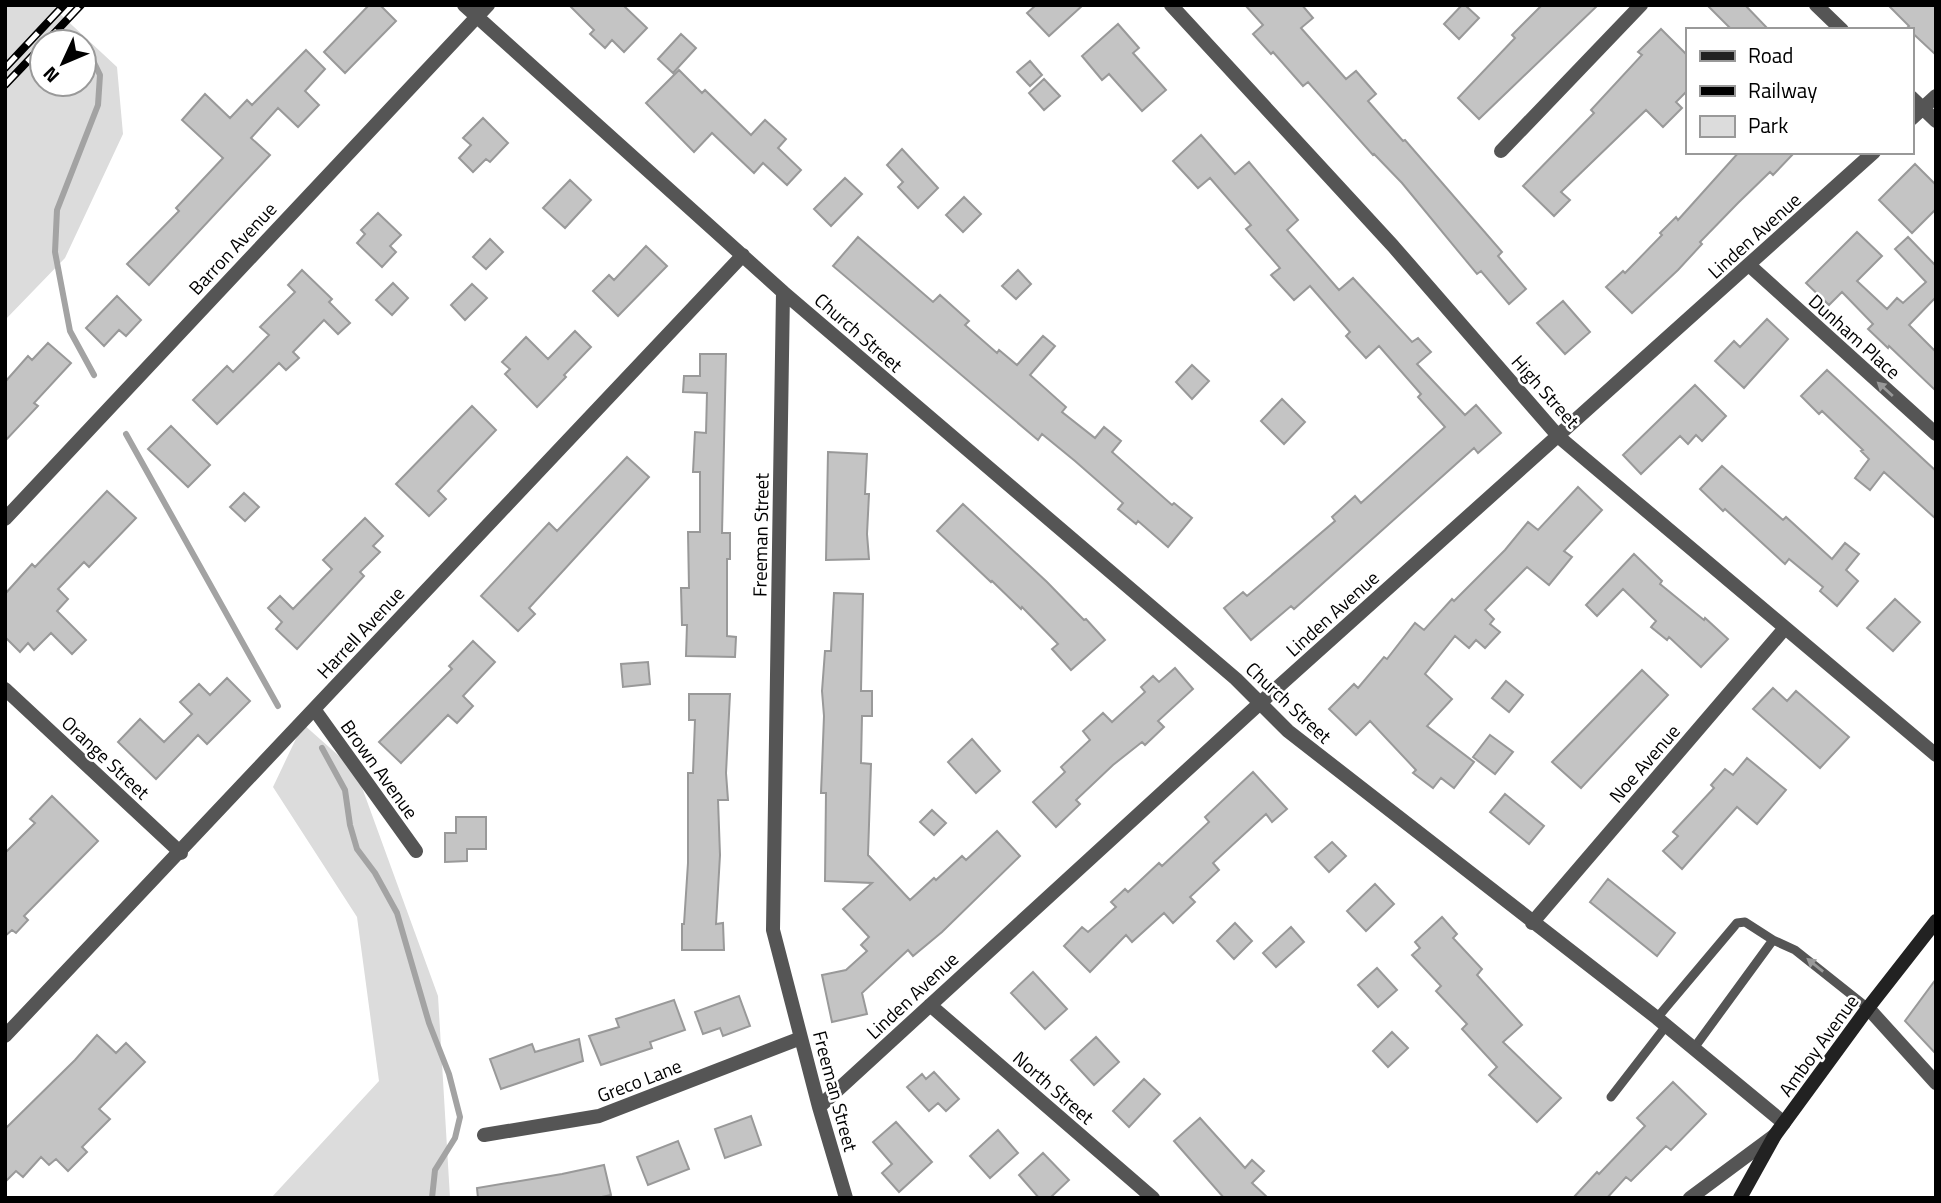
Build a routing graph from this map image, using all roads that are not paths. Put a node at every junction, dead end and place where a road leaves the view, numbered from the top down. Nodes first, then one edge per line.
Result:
1 (464, 5) edge
2 (488, 5) edge
3 (1171, 5) edge
4 (1641, 5) edge
5 (1816, 5) edge
6 (477, 17) junction
7 (1840, 28) edge
8 (1936, 96) edge
9 (1913, 99) edge
10 (1923, 109) junction
11 (1913, 117) edge
12 (1936, 121) edge
13 (1501, 151) dead end
14 (1872, 154) edge
15 (743, 255) junction
16 (1749, 265) junction
17 (783, 292) junction
18 (1936, 435) edge
19 (1559, 437) junction
20 (5, 519) edge
21 (1785, 628) junction
22 (5, 689) edge
23 (1259, 704) junction
24 (314, 709) junction
25 (1936, 755) edge
26 (416, 851) dead end
27 (181, 853) junction
28 (1936, 921) edge
29 (1532, 923) junction
30 (1773, 940) junction
31 (930, 1005) junction
32 (1868, 1008) junction
33 (1661, 1022) junction
34 (5, 1036) edge
35 (801, 1038) junction
36 (1694, 1048) junction
37 (1936, 1083) edge
38 (1611, 1097) dead end
39 (819, 1107) junction
40 (1780, 1129) junction
41 (484, 1135) dead end
42 (846, 1198) edge
43 (1153, 1198) edge
44 (1690, 1198) edge
45 (1740, 1198) edge

1 - 6 street
2 - 6 street, Barron Avenue
3 - 19 street, High Street
4 - 13 street
5 - 7 street
6 - 15 street
6 - 20 street, Barron Avenue
8 - 10 street
9 - 10 street
10 - 11 street
10 - 12 street
14 - 16 street, Linden Avenue
15 - 17 street
15 - 24 street, Harrell Avenue
18 -> 16 street, Dunham Place
16 - 19 street, Linden Avenue
17 - 23 street, Church Street
17 - 35 street, Freeman Street
19 - 21 street, High Street
19 - 23 street, Linden Avenue
21 - 25 street, High Street
21 - 29 street, Noe Avenue
22 - 27 street, Orange Street
23 - 29 street, Church Street
23 - 31 street, Linden Avenue
24 - 26 street, Brown Avenue
24 - 27 street, Harrell Avenue
27 - 34 street, Harrell Avenue
28 - 32 main road, Amboy Avenue
29 - 33 street, Church Street
32 -> 30 lane
30 - 33 lane
30 - 36 lane
31 - 39 street, Linden Avenue
31 - 43 street, North Street
32 - 37 street
32 - 40 main road, Amboy Avenue
33 - 36 street, Church Street
33 - 38 lane
35 - 39 street, Freeman Street
35 - 41 street, Greco Lane
36 - 40 street, Church Street
39 - 42 street, Freeman Street
40 - 44 street
40 - 45 main road, Amboy Avenue

